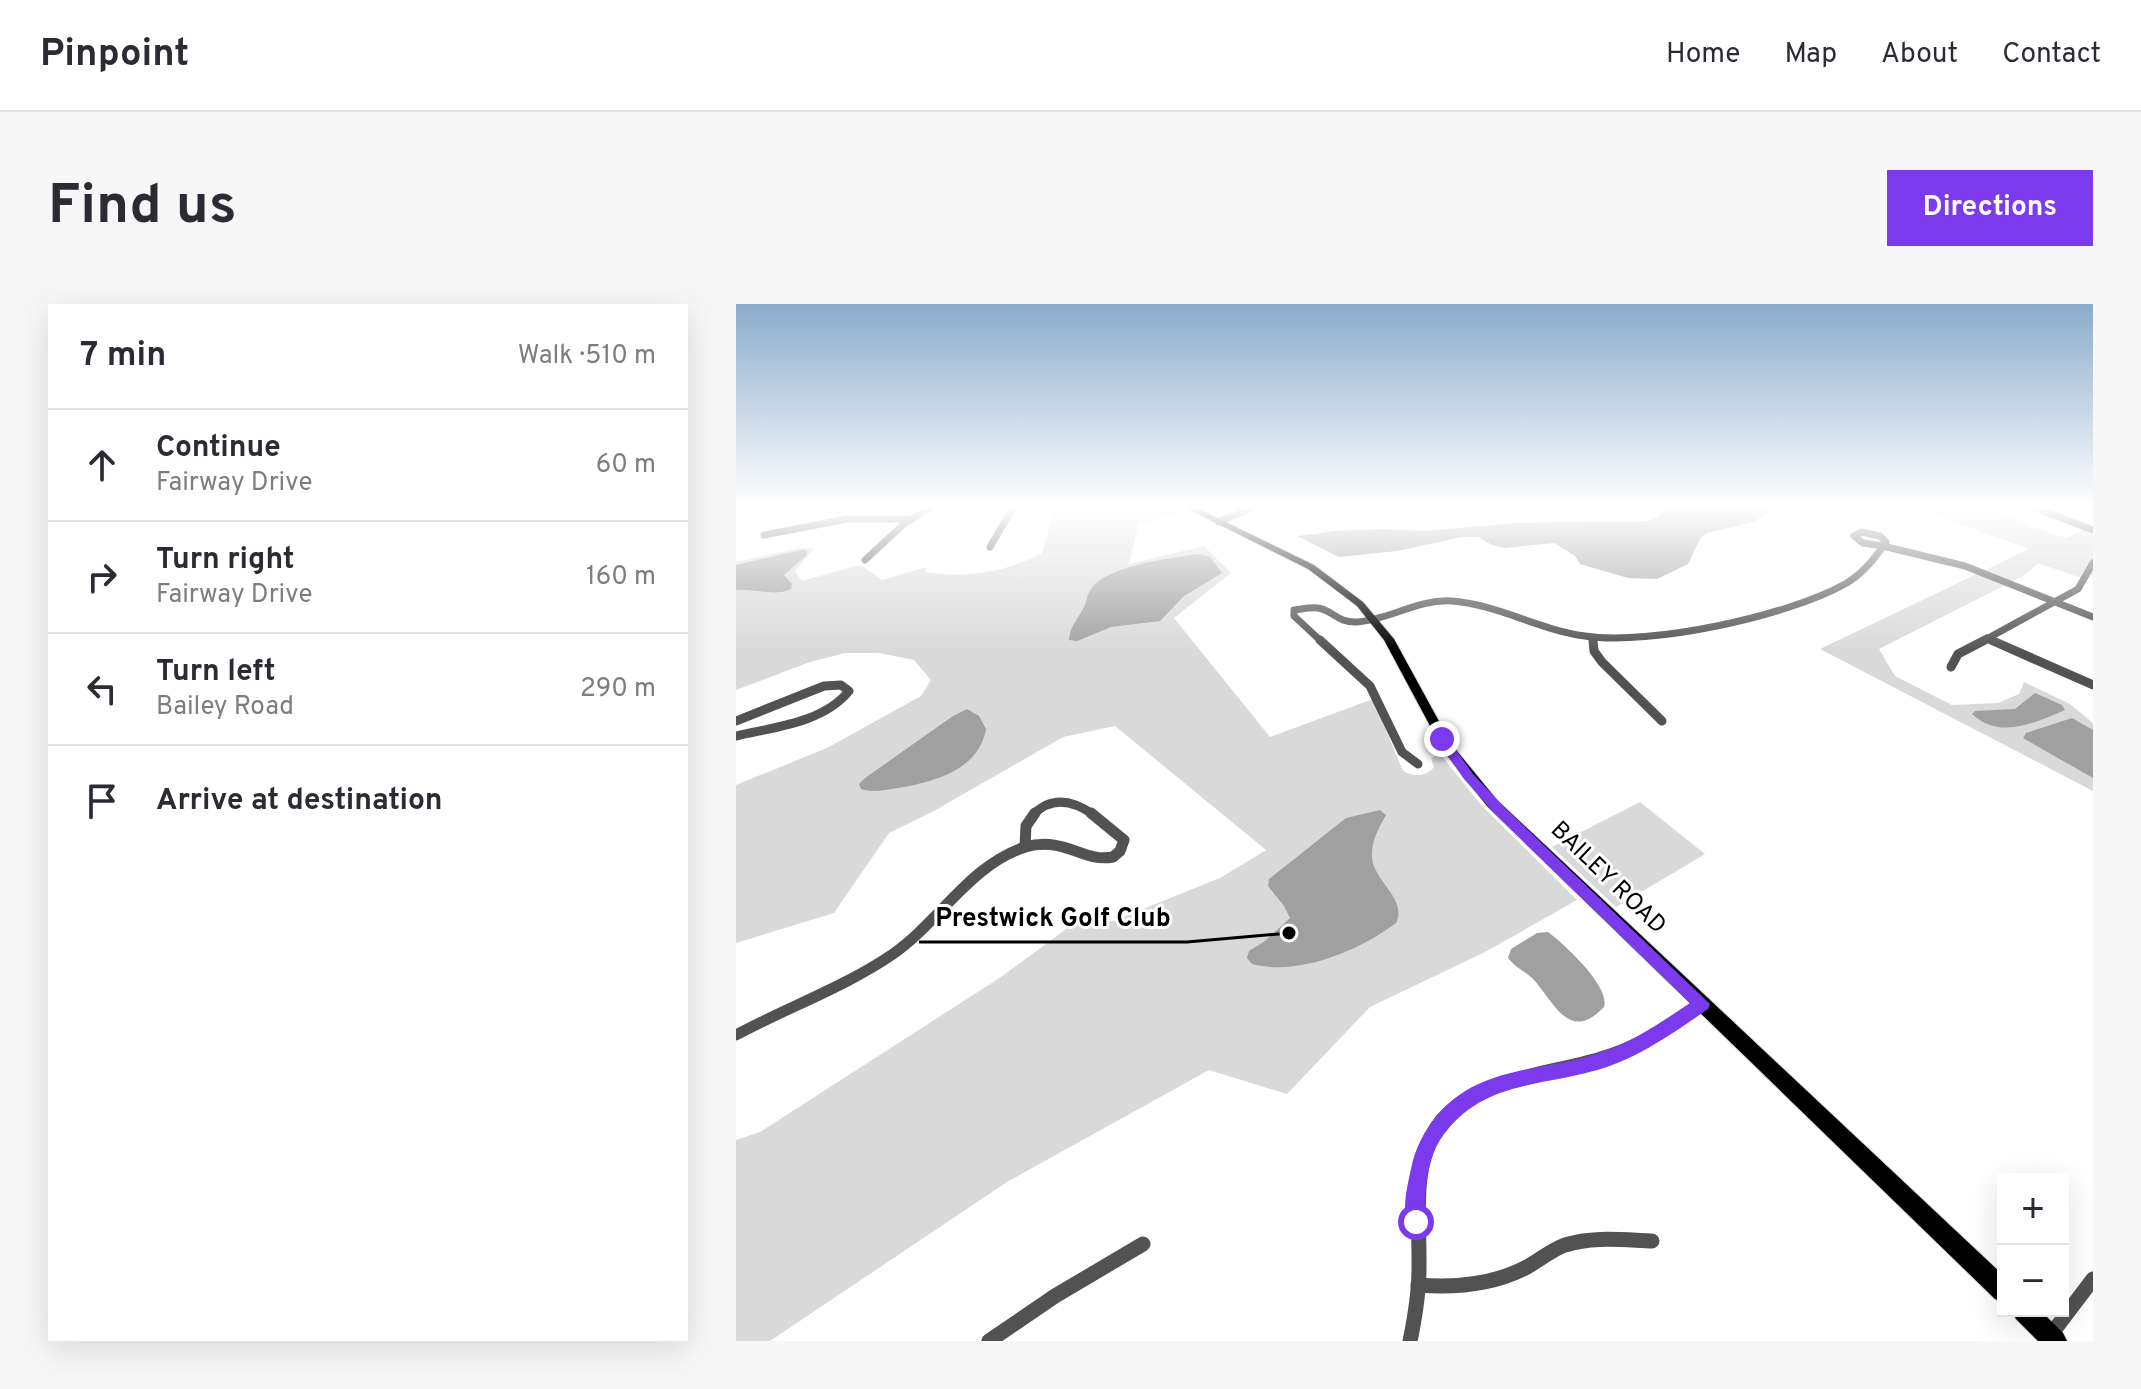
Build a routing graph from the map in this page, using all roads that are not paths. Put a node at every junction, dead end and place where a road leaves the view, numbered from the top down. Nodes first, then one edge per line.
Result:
1 (869, 556) edge
2 (1287, 556) edge
3 (1874, 556) edge
4 (1927, 556) edge
5 (865, 560) dead end
6 (2093, 563) edge
7 (2055, 602) junction
8 (2093, 617) edge
9 (1373, 618) junction
10 (1593, 638) junction
11 (1987, 638) junction
12 (1951, 667) dead end
13 (2092, 684) edge
14 (736, 721) edge
15 (1662, 721) dead end
16 (736, 736) edge
17 (1418, 764) dead end
18 (1025, 847) junction
19 (1702, 1004) junction
20 (736, 1035) edge
21 (1652, 1241) dead end
22 (1143, 1244) dead end
23 (2093, 1279) edge
24 (1418, 1285) junction
25 (1997, 1285) edge
26 (2030, 1317) edge
27 (2050, 1339) edge
28 (989, 1341) edge
29 (1410, 1341) edge

1 - 5 street
2 - 9 main road, BAILEY ROAD
3 - 10 street
4 - 7 street
6 - 7 street
7 - 8 street
7 - 11 street
9 - 10 street
9 - 17 street
9 - 19 main road, BAILEY ROAD
10 - 15 street
11 - 12 street
11 - 13 street
14 - 16 street
18 - 18 street
18 - 20 street
19 - 24 street
19 - 25 main road, BAILEY ROAD
21 - 24 street
22 - 28 street
23 - 27 street
24 - 29 street
26 - 27 main road

